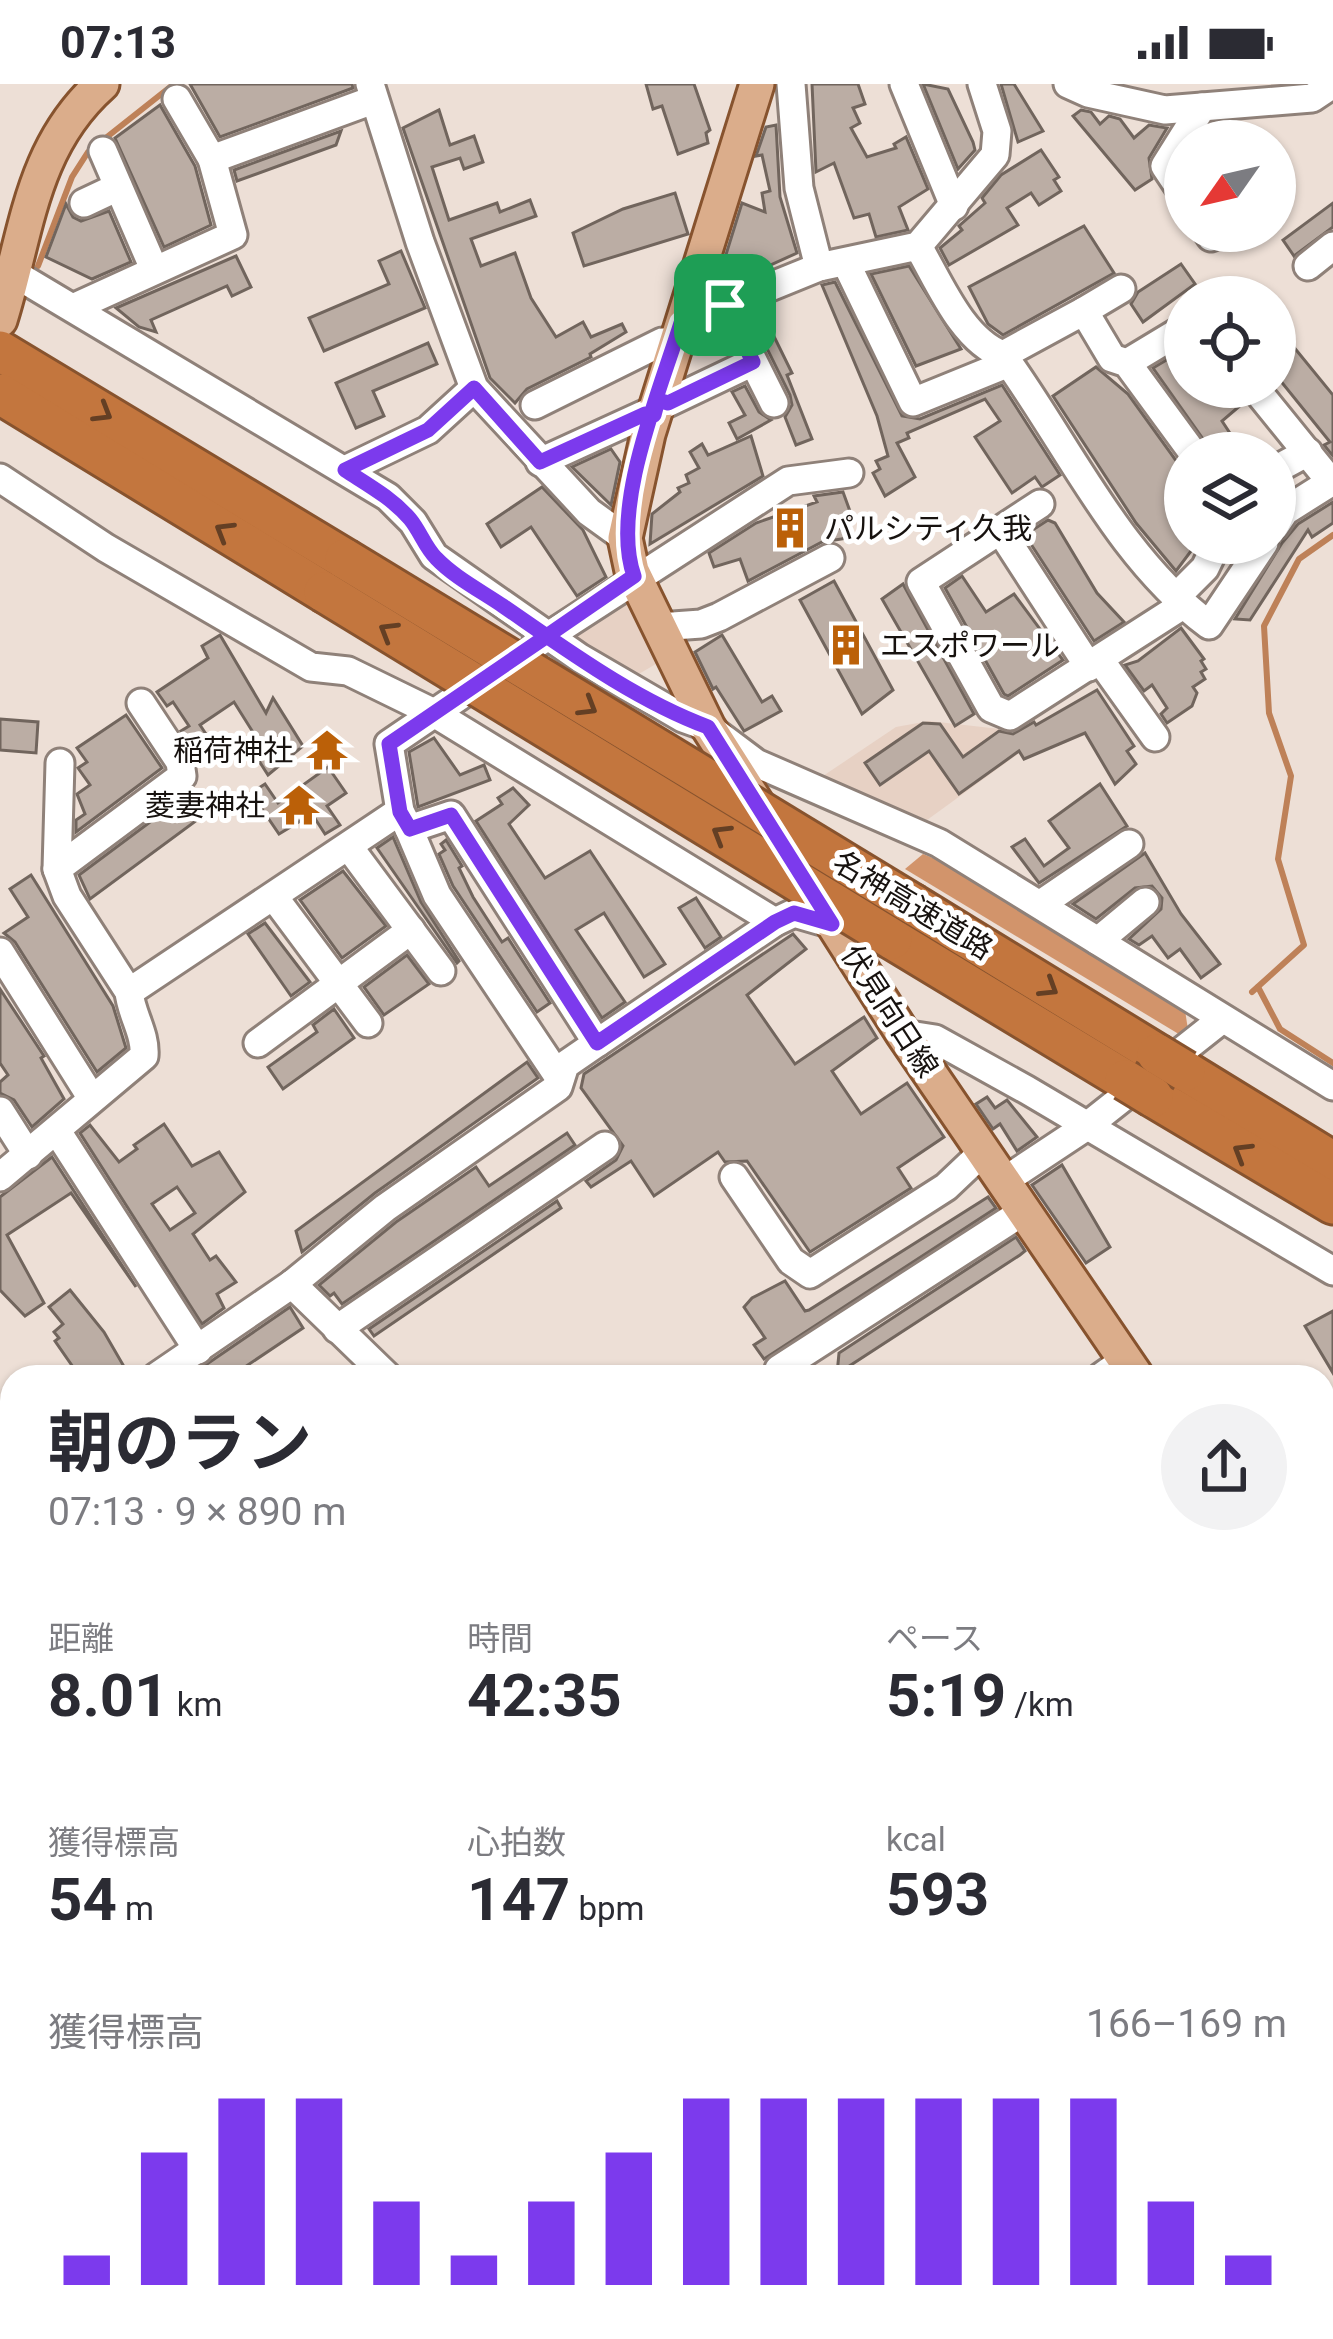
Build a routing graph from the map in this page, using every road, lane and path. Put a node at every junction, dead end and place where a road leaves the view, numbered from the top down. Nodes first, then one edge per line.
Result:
1 (102, 84) edge
2 (757, 84) edge
3 (791, 84) edge
4 (904, 84) edge
5 (982, 84) edge
6 (1068, 84) edge
7 (1328, 85) edge
8 (371, 92) edge
9 (1235, 94) edge
10 (177, 98) dead end
11 (1202, 107) junction
12 (1194, 120) edge
13 (103, 151) dead end
14 (212, 159) junction
15 (118, 187) junction
16 (83, 203) dead end
17 (954, 206) junction
18 (918, 246) junction
19 (833, 265) junction
20 (154, 269) junction
21 (15, 274) junction
22 (1121, 289) dead end
23 (725, 305) junction
24 (74, 307) junction
25 (1084, 311) junction
26 (678, 333) junction
27 (1, 341) edge
28 (1164, 341) edge
29 (1006, 359) junction
30 (753, 362) junction
31 (1127, 363) junction
32 (474, 388) junction
33 (0, 394) edge
34 (774, 404) dead end
35 (535, 405) dead end
36 (656, 407) junction
37 (1271, 408) edge
38 (1177, 432) edge
39 (1308, 452) junction
40 (1296, 459) edge
41 (540, 462) junction
42 (345, 470) junction
43 (849, 473) dead end
44 (0, 478) edge
45 (1040, 504) dead end
46 (1296, 505) edge
47 (1000, 530) junction
48 (625, 538) junction
49 (830, 558) dead end
50 (1207, 564) edge
51 (1250, 564) edge
52 (334, 576) junction
53 (634, 576) junction
54 (1179, 602) junction
55 (659, 627) junction
56 (547, 636) junction
57 (1095, 664) junction
58 (142, 704) dead end
59 (434, 713) junction
60 (708, 727) junction
61 (1155, 736) dead end
62 (60, 763) dead end
63 (405, 820) junction
64 (1129, 844) dead end
65 (349, 847) junction
66 (57, 869) junction
67 (274, 897) junction
68 (1145, 902) dead end
69 (1041, 904) junction
70 (775, 922) junction
71 (832, 924) junction
72 (411, 930) junction
73 (1098, 941) junction
74 (0, 952) edge
75 (441, 971) dead end
76 (338, 984) junction
77 (129, 992) junction
78 (1221, 1021) junction
79 (368, 1023) dead end
80 (904, 1034) junction
81 (258, 1043) dead end
82 (597, 1043) junction
83 (560, 1079) junction
84 (1333, 1086) edge
85 (91, 1097) junction
86 (0, 1111) edge
87 (1087, 1126) junction
88 (57, 1131) junction
89 (605, 1146) dead end
90 (984, 1151) junction
91 (28, 1155) junction
92 (1333, 1162) edge
93 (0, 1177) edge
94 (734, 1177) dead end
95 (1004, 1181) junction
96 (1333, 1204) edge
97 (1024, 1211) junction
98 (1333, 1271) edge
99 (292, 1284) junction
100 (338, 1329) junction
101 (199, 1349) junction
102 (174, 1365) edge
103 (376, 1365) edge
104 (792, 1365) edge
105 (1117, 1365) edge

1 - 21 main road
2 - 26 main road, 伏見向日線
3 - 19 street
4 - 17 street
5 - 17 street
6 - 11 street
7 - 9 street
8 - 14 street
8 - 32 street
9 - 11 street
10 - 14 street
11 - 12 street
13 - 15 street
14 - 20 street
15 - 16 street
15 - 20 street
17 - 18 street
18 - 19 street
18 - 29 street
19 - 23 street
19 - 29 street
20 - 24 street
21 - 24 street
21 - 27 main road
22 - 25 street
23 - 26 street
23 - 30 street
24 - 42 street
25 - 29 street
25 - 31 street
26 - 35 street
26 - 36 main road, 伏見向日線
27 -> 52 highway, 名神高速道路
28 - 31 street
29 - 54 street
30 - 34 street
30 - 36 street
31 - 38 street
32 - 41 street
32 - 42 street
52 -> 33 highway, 名神高速道路
36 - 41 street
36 - 48 main road, 伏見向日線
37 - 39 street
39 - 40 street
39 - 46 street
41 - 48 street
42 - 56 street
43 - 53 street
44 - 59 street
45 - 47 street
47 - 57 street
47 - 57 street
48 - 53 main road, 伏見向日線
49 - 55 street
50 - 54 street
51 - 54 street
52 -> 92 highway, 名神高速道路, bridge
96 -> 52 highway, 名神高速道路, bridge
53 - 55 main road, 伏見向日線
53 - 56 street
54 - 57 street
55 - 60 main road, 伏見向日線
56 - 59 street
56 - 60 street
57 - 61 street
58 - 66 street
59 - 63 street
59 - 70 street
60 - 69 street
60 - 71 main road, 伏見向日線
62 - 66 street
63 - 65 street
63 - 82 street
63 - 83 street
64 - 69 street
65 - 67 street
65 - 72 street
66 - 77 street
67 - 76 street
67 - 77 street
68 - 73 street
69 - 73 street
70 - 71 street
70 - 82 street
71 - 80 main road, 伏見向日線
72 - 75 street
72 - 76 street
73 - 78 street
74 - 85 street
76 - 79 street
76 - 81 street
77 - 85 street
78 - 84 street
78 - 87 street
80 - 87 street
80 - 90 main road, 伏見向日線
82 - 83 street
83 - 99 street
85 - 88 street
86 - 91 street
87 - 95 street
87 - 98 street
88 - 91 street
88 - 101 street
89 - 100 street
90 - 94 street
90 - 95 main road, 伏見向日線
91 - 93 street
95 - 97 main road, 伏見向日線
97 - 104 street
97 - 105 main road, 伏見向日線
99 - 100 street
99 - 101 street
100 - 103 street
101 - 102 street

